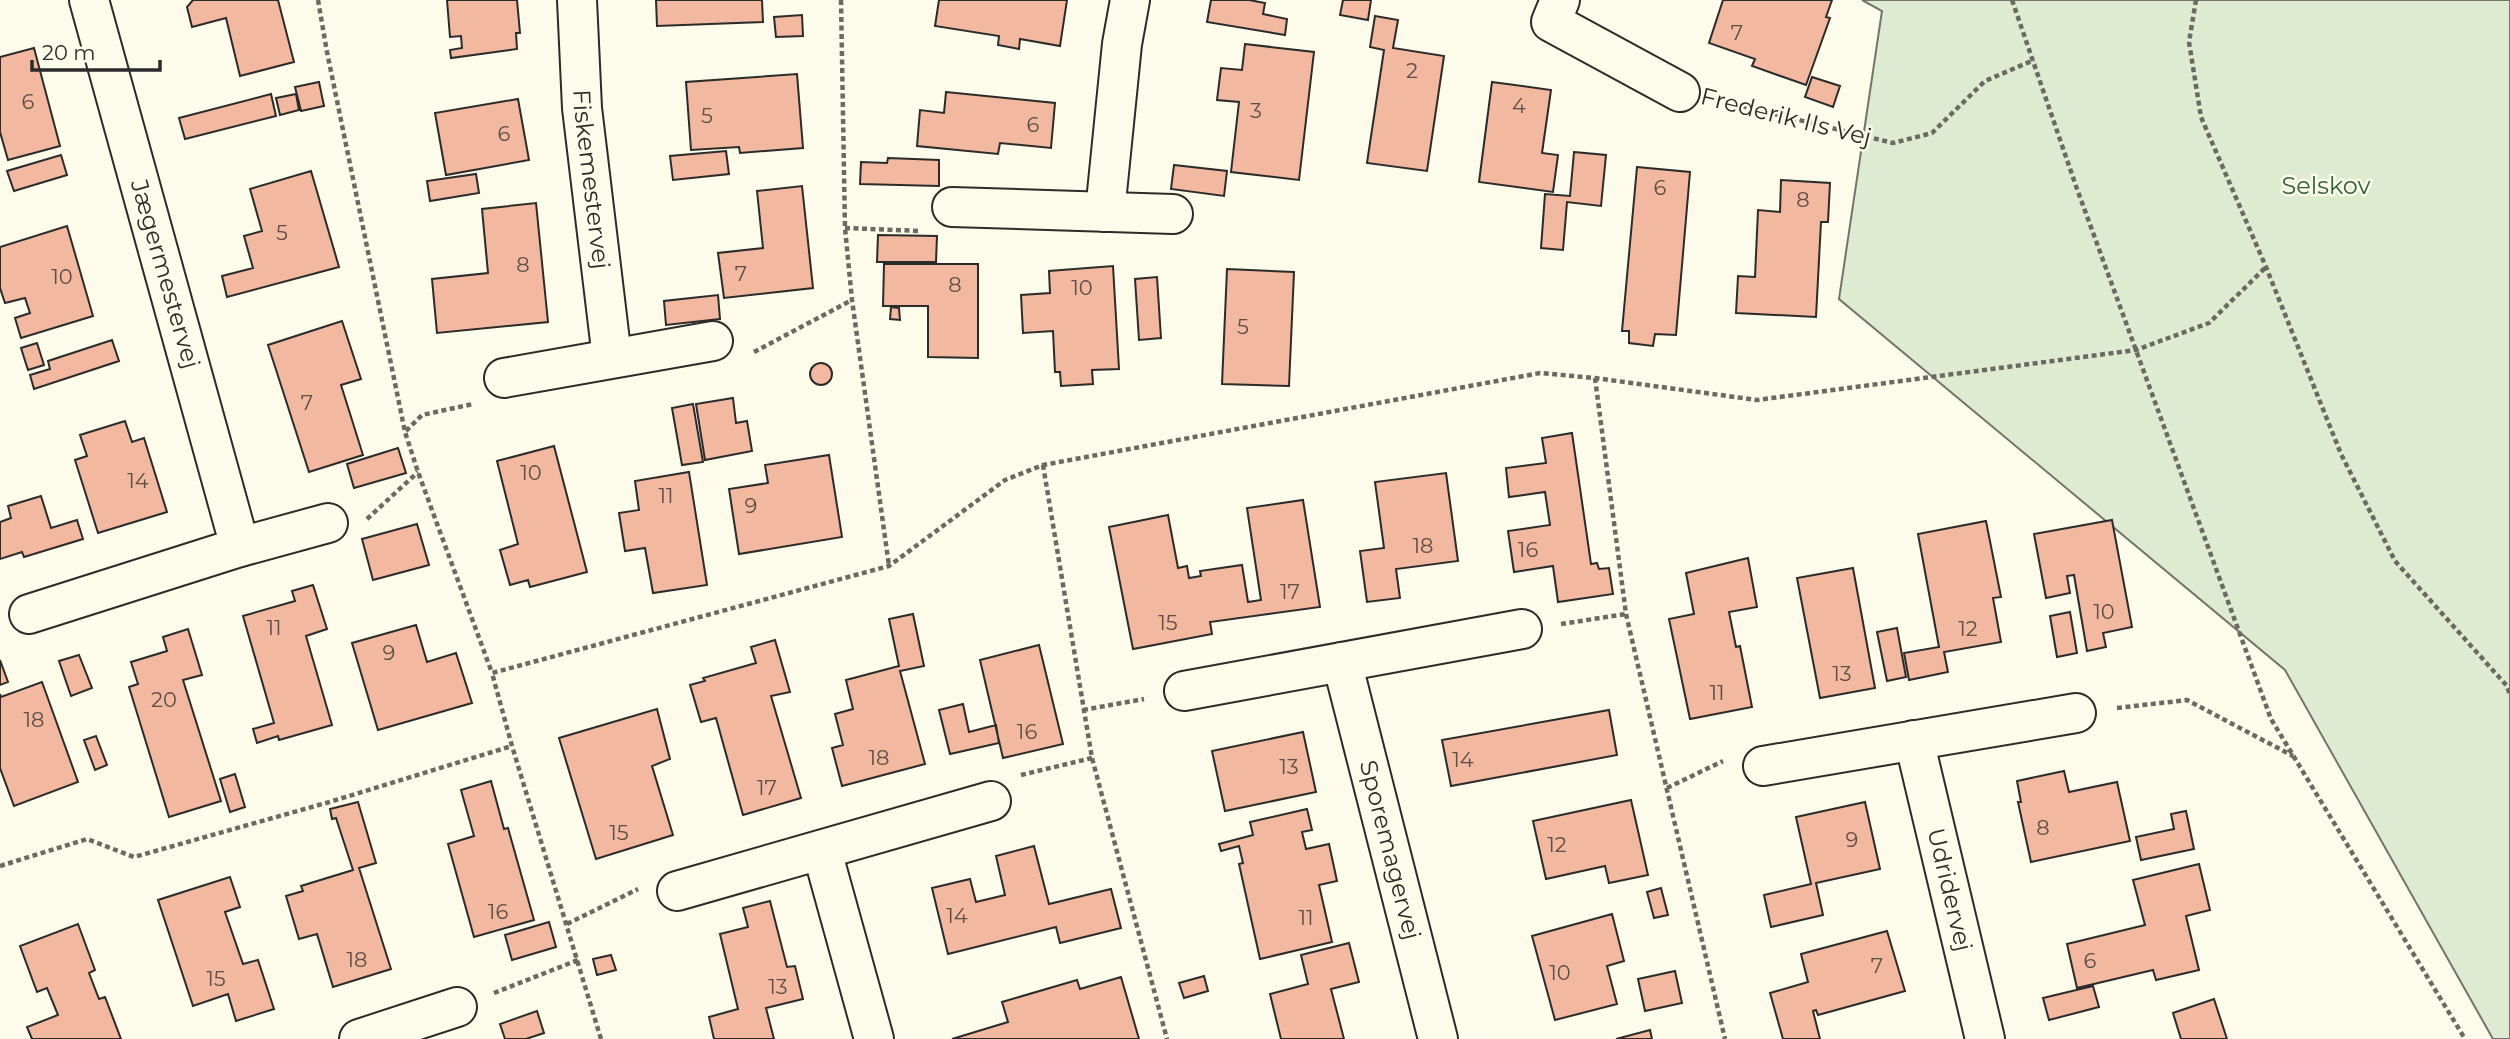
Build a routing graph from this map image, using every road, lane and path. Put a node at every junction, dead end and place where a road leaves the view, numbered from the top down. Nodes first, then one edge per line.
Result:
1 (89, 0) edge
2 (318, 0) edge
3 (576, 0) edge
4 (841, 0) edge
5 (1130, 0) edge
6 (1560, 0) edge
7 (2012, 0) edge
8 (2196, 0) edge
9 (2034, 60) junction
10 (1681, 92) joint
11 (953, 207) joint
12 (1105, 212) junction
13 (1173, 214) dead end
14 (845, 228) junction
15 (2266, 267) junction
16 (852, 300) junction
17 (713, 341) joint
18 (2136, 350) junction
19 (612, 358) junction
20 (504, 378) joint
21 (1595, 378) junction
22 (405, 432) junction
23 (1043, 466) junction
24 (418, 472) junction
25 (328, 523) joint
26 (240, 547) junction
27 (889, 566) junction
28 (29, 614) dead end
29 (1626, 614) junction
30 (1595, 620) dead end
31 (1522, 629) dead end
32 (1342, 662) junction
33 (492, 673) junction
34 (1184, 691) joint
35 (2510, 695) edge
36 (1083, 710) junction
37 (2076, 713) joint
38 (1914, 740) junction
39 (512, 746) junction
40 (2294, 757) junction
41 (1092, 758) junction
42 (1763, 766) joint
43 (1667, 788) junction
44 (991, 801) joint
45 (822, 851) junction
46 (0, 866) edge
47 (677, 891) joint
48 (567, 924) junction
49 (578, 960) junction
50 (457, 1007) joint
51 (359, 1039) edge
52 (601, 1039) edge
53 (874, 1039) edge
54 (1167, 1039) edge
55 (1438, 1039) edge
56 (1725, 1039) edge
57 (1985, 1039) edge
58 (2465, 1039) edge

1 - 26 street, Jægermestervej
2 - 22 path
3 - 19 street, Fiskemestervej
4 - 14 path
5 - 12 street
6 - 10 street, Frederik IIs Vej
7 - 9 path
8 - 15 path
9 - 10 path, Frederik IIs Vej
9 - 18 path
11 - 12 street
11 - 14 path
12 - 13 street
14 - 16 path
15 - 18 path
15 - 35 path
16 - 17 path
16 - 27 path
17 - 19 street
18 - 21 path
18 - 40 path
19 - 20 street
20 - 22 path
21 - 23 path
21 - 29 path
22 - 24 path
23 - 27 path
23 - 36 path
24 - 25 path
24 - 33 path
25 - 26 street
26 - 28 street
27 - 33 path
29 - 30 path
29 - 43 path
31 - 32 street
32 - 34 street
32 - 55 street, Sporemagervej
33 - 39 path
34 - 36 path
36 - 41 path
37 - 38 street
37 - 40 path
38 - 42 street
38 - 57 street, Udridervej
39 - 46 path
39 - 48 path
40 - 58 path
41 - 44 path
41 - 54 path
42 - 43 path
43 - 56 path
44 - 45 street
45 - 47 street
45 - 53 street
47 - 48 path
48 - 49 path
49 - 50 path
49 - 52 path
50 - 51 street

